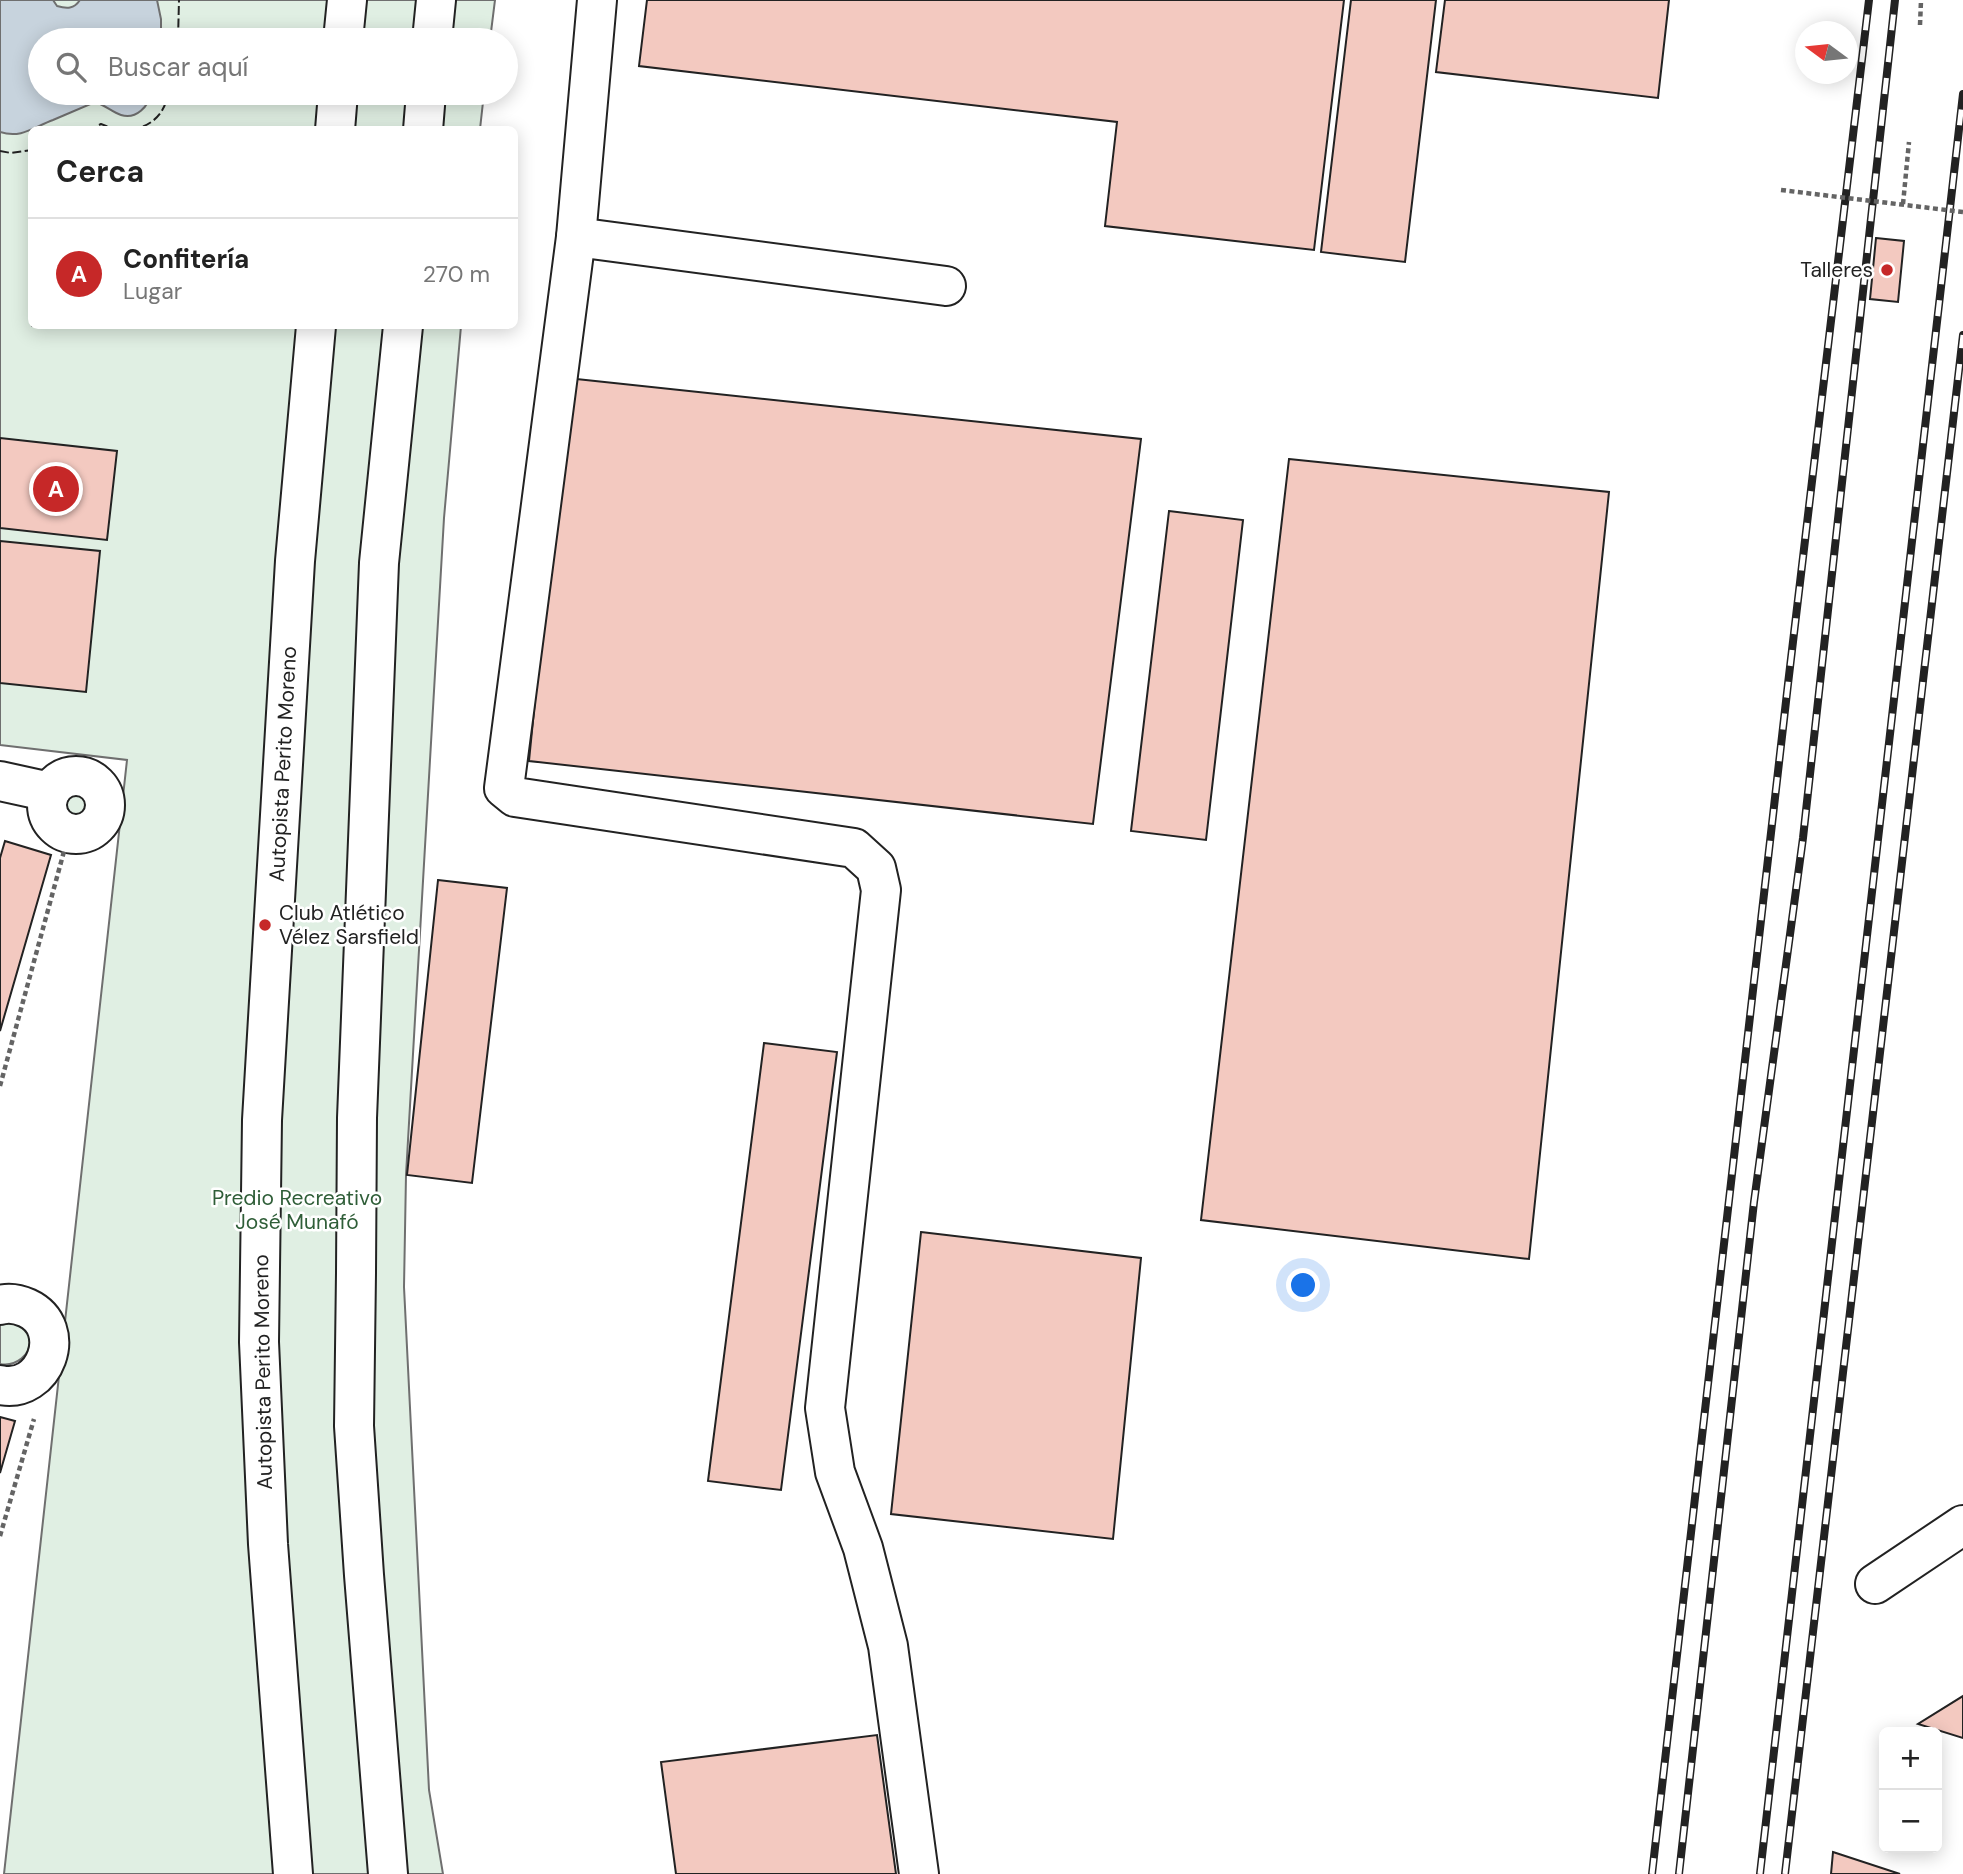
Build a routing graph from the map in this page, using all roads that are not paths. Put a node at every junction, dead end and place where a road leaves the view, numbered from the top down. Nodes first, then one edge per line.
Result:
1 (347, 0) edge
2 (436, 0) edge
3 (597, 0) edge
4 (344, 28) edge
5 (433, 28) edge
6 (337, 105) edge
7 (425, 105) edge
8 (335, 126) edge
9 (422, 126) edge
10 (576, 237) junction
11 (946, 286) dead end
12 (316, 329) edge
13 (403, 329) edge
14 (0, 781) edge
15 (50, 792) junction
16 (0, 1305) edge
17 (14, 1383) edge
18 (1963, 1525) edge
19 (1875, 1584) dead end
20 (293, 1874) edge
21 (388, 1874) edge
22 (919, 1874) edge

1 - 4 main road
2 - 5 main road
3 - 10 main road
6 - 8 main road
7 - 9 main road
10 - 11 main road
10 - 22 main road
12 - 20 main road, Autopista Perito Moreno
13 - 21 main road
14 - 15 main road
15 - 15 main road
16 - 17 main road
18 - 19 main road

